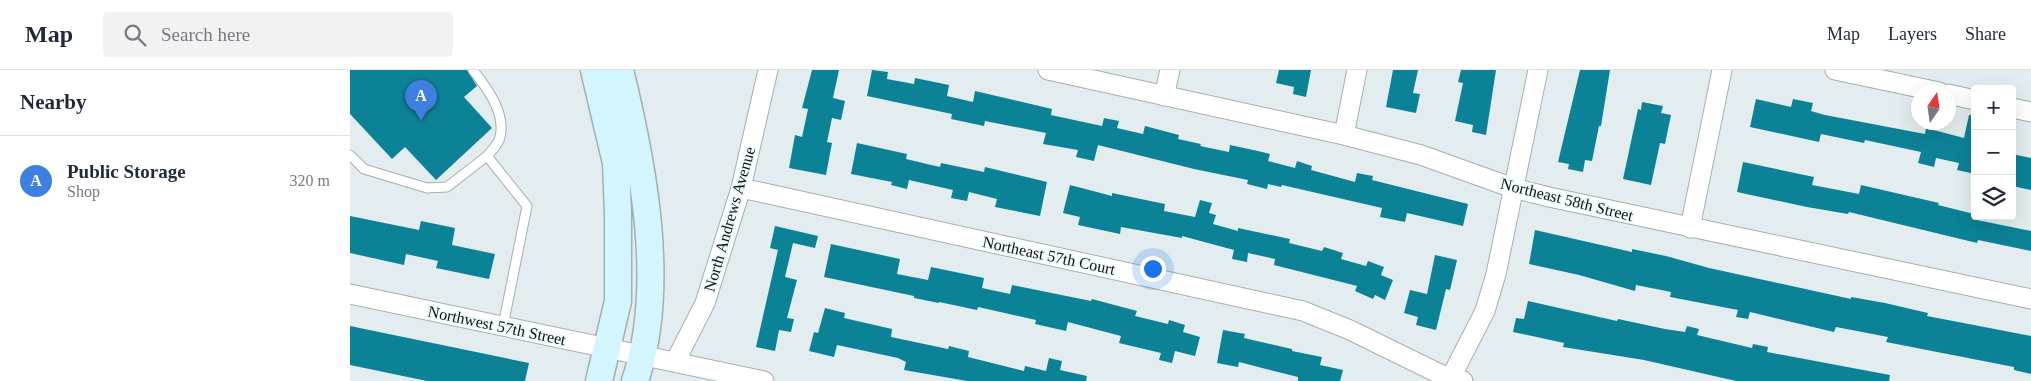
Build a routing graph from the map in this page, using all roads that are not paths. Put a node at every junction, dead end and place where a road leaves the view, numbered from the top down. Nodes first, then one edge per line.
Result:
1 (473, 70) edge
2 (594, 70) edge
3 (620, 70) edge
4 (768, 70) edge
5 (1048, 70) edge
6 (1170, 70) edge
7 (1358, 70) edge
8 (1538, 70) edge
9 (1722, 70) edge
10 (1834, 70) edge
11 (1911, 86) edge
12 (1164, 96) junction
13 (1956, 96) edge
14 (1971, 99) edge
15 (2016, 109) edge
16 (2031, 112) edge
17 (1344, 135) junction
18 (350, 155) edge
19 (487, 156) junction
20 (741, 188) junction
21 (1513, 188) junction
22 (1690, 228) junction
23 (350, 294) edge
24 (2031, 299) edge
25 (504, 326) junction
26 (607, 348) junction
27 (644, 354) junction
28 (676, 362) junction
29 (1454, 380) edge
30 (600, 381) edge
31 (634, 381) edge
32 (764, 381) edge

1 - 19 lane
2 - 26 main road
3 - 27 main road
4 - 20 street, North Andrews Avenue
5 - 12 street, Northeast 58th Street
6 - 12 street
7 - 17 street
8 - 21 street
9 - 22 street
10 - 11 street
12 - 17 street, Northeast 58th Street
13 - 14 street
15 - 16 street
17 - 21 street, Northeast 58th Street
18 - 19 lane
19 - 25 lane
20 - 28 street, North Andrews Avenue
20 - 29 street, Northeast 57th Court
21 - 22 street, Northeast 58th Street
21 - 29 street
22 - 24 street, Northeast 58th Street
23 - 25 street, Northwest 57th Street
25 - 26 street, Northwest 57th Street
26 - 27 street, Northwest 57th Street
26 - 30 main road
27 - 28 street, Northwest 57th Street
27 - 31 main road
28 - 32 street, Northwest 57th Street

